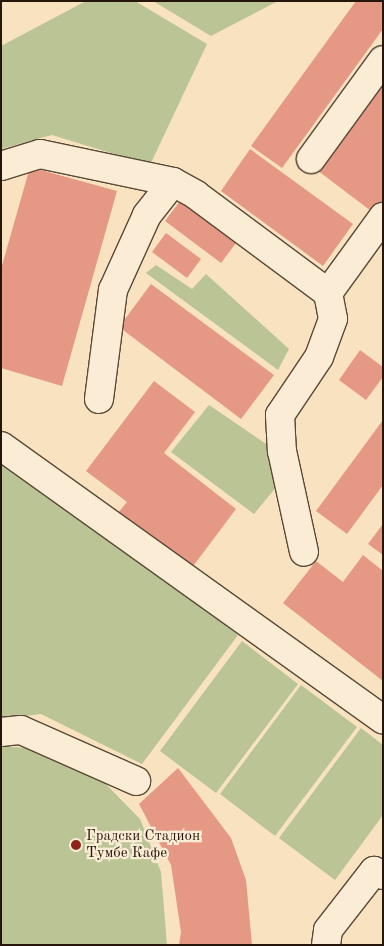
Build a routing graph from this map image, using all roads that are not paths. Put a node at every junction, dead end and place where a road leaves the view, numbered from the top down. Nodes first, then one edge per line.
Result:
1 (383, 60) edge
2 (311, 159) dead end
3 (1, 166) edge
4 (173, 182) junction
5 (383, 217) edge
6 (328, 293) junction
7 (99, 399) dead end
8 (1, 446) edge
9 (304, 552) dead end
10 (383, 719) edge
11 (1, 732) edge
12 (136, 781) dead end
13 (378, 873) edge
14 (326, 945) edge

1 - 2 street
3 - 4 street
4 - 6 street
4 - 7 street
5 - 6 street
6 - 9 street
8 - 10 street
11 - 12 street
13 - 14 street

